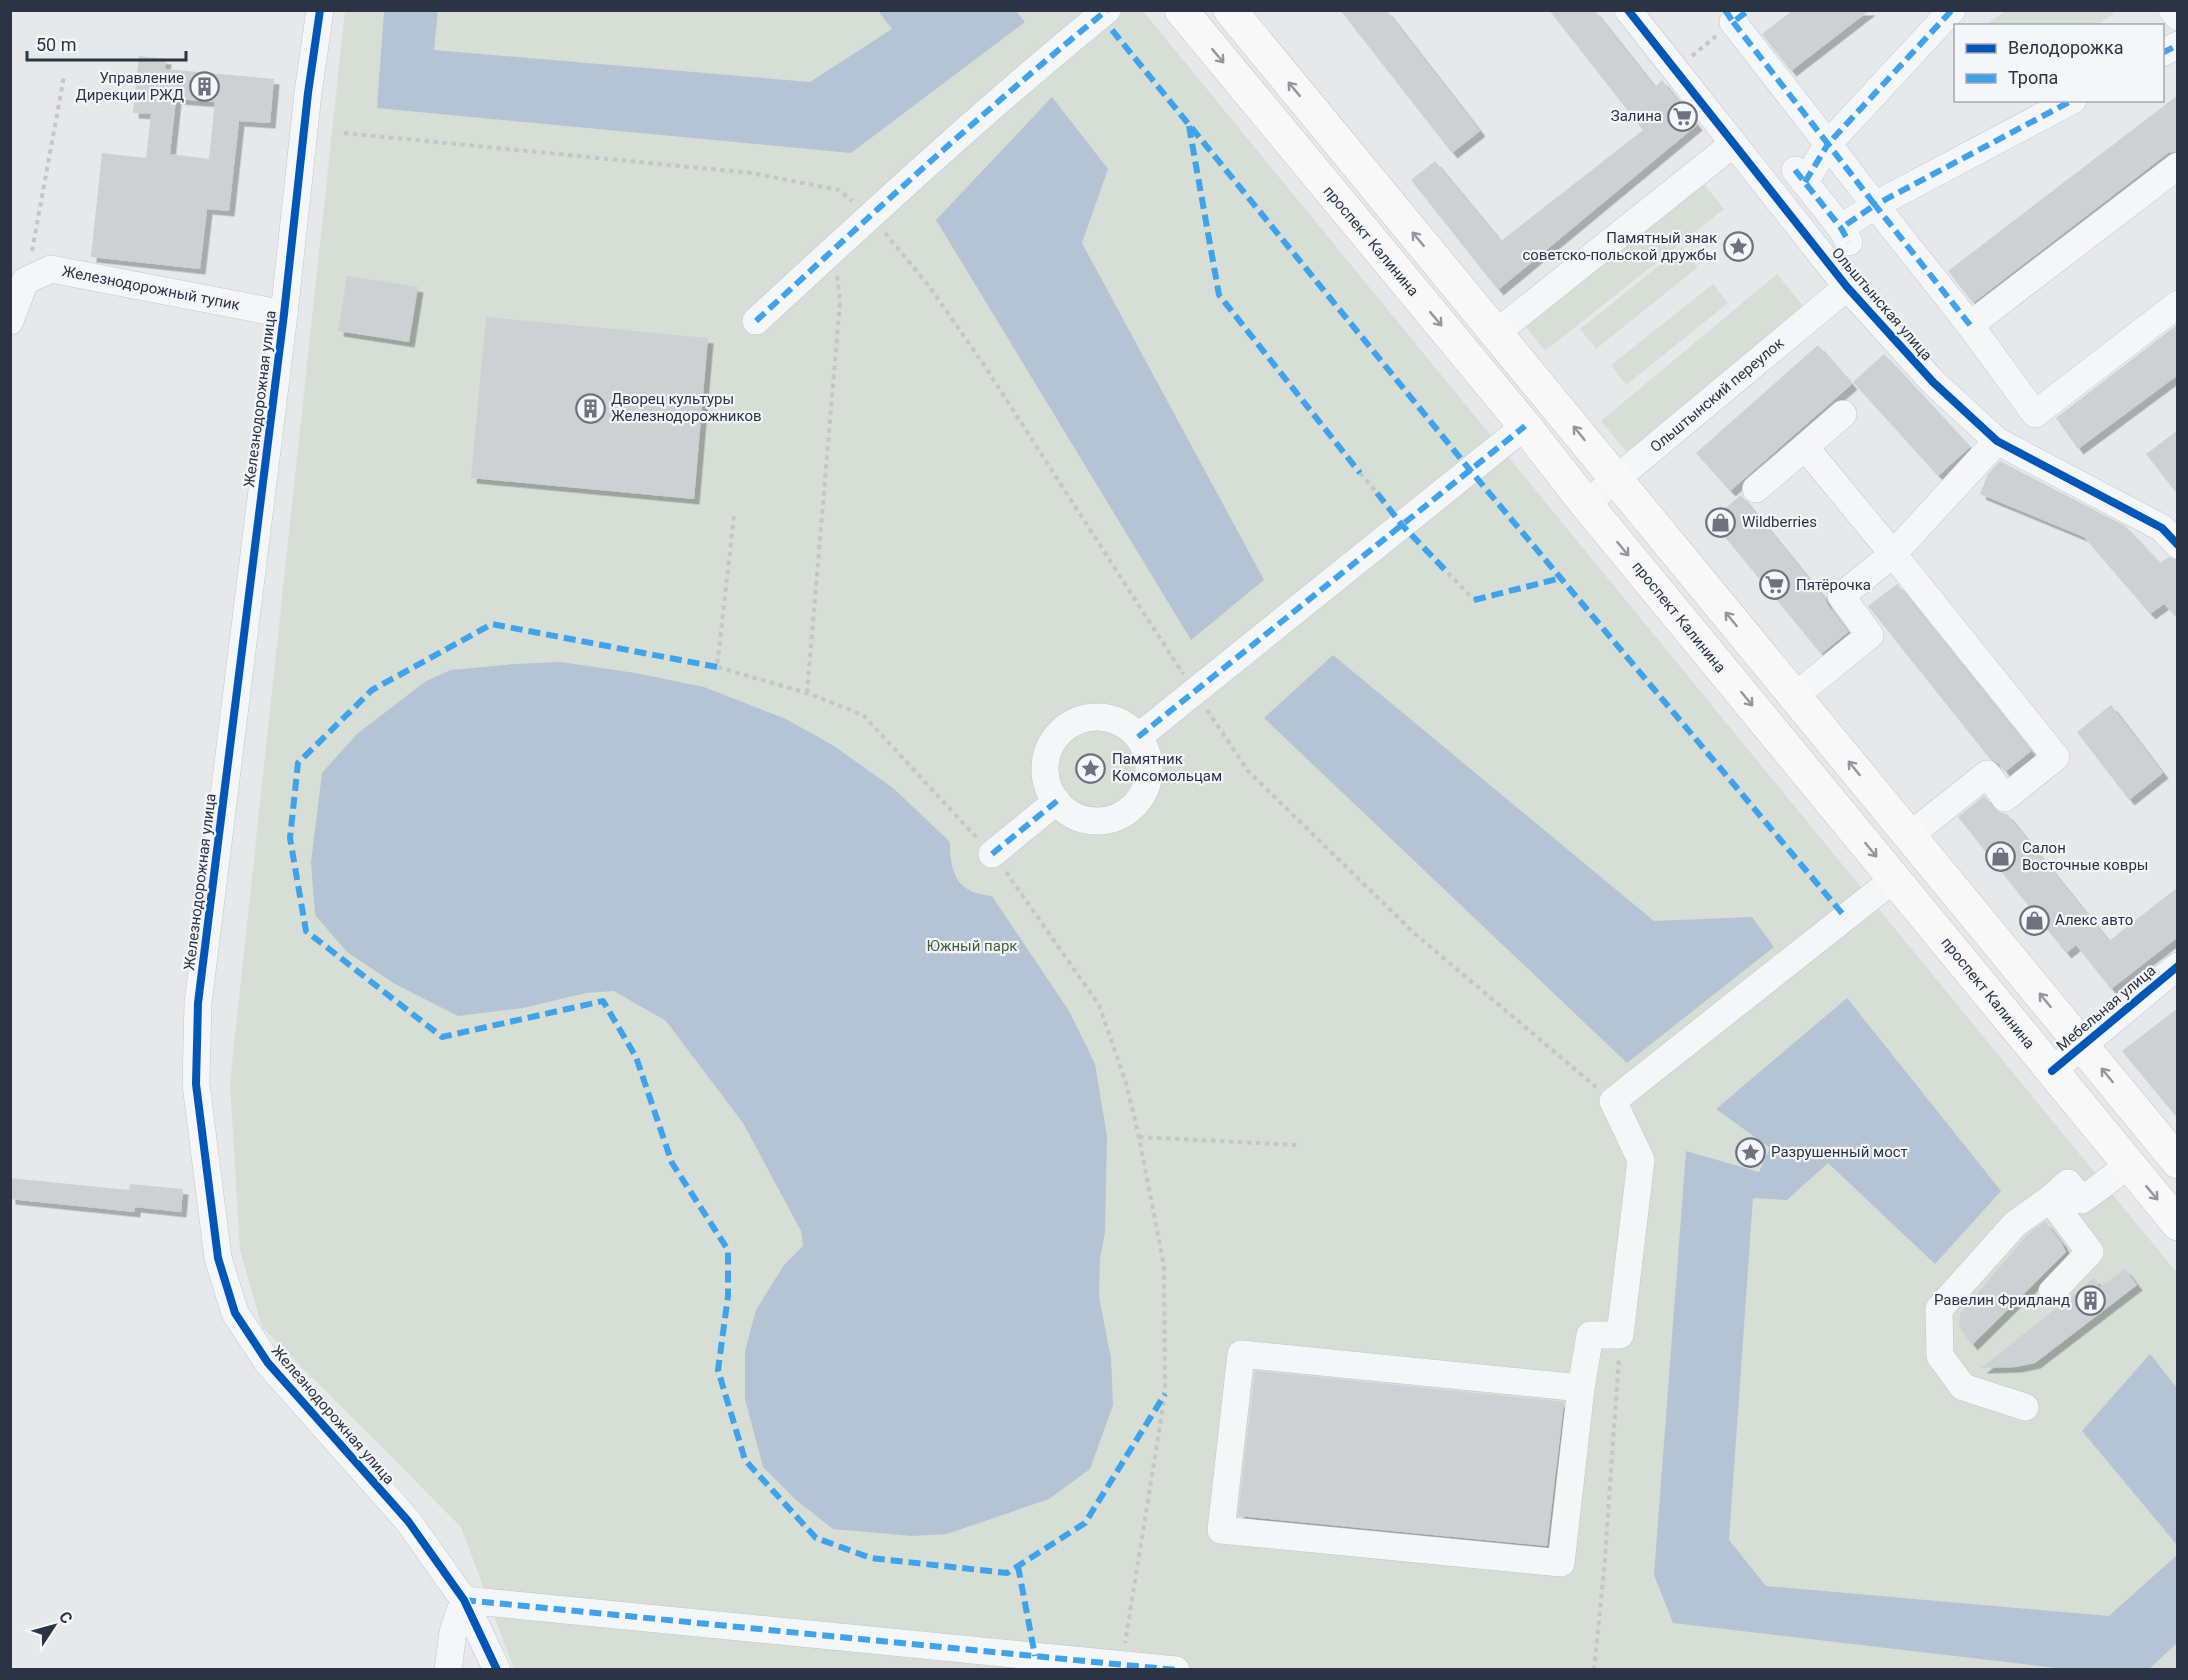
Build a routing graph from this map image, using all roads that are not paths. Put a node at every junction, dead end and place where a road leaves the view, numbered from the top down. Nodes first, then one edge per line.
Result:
1 (320, 10) edge
2 (1107, 10) edge
3 (1181, 10) edge
4 (1230, 10) edge
5 (1628, 10) edge
6 (1952, 10) edge
7 (2172, 10) edge
8 (1736, 14) edge
9 (2178, 18) edge
10 (2178, 45) edge
11 (2164, 52) edge
12 (2069, 102) edge
13 (1732, 144) junction
14 (1828, 144) junction
15 (2178, 166) edge
16 (1875, 205) junction
17 (1847, 287) junction
18 (2178, 304) edge
19 (284, 314) junction
20 (10, 321) edge
21 (756, 321) dead end
22 (1970, 325) junction
23 (1496, 333) junction
24 (1843, 414) dead end
25 (1525, 426) junction
26 (1997, 441) junction
27 (1804, 447) junction
28 (1616, 478) junction
29 (1756, 489) dead end
30 (1586, 504) junction
31 (2178, 545) edge
32 (1893, 554) junction
33 (1795, 696) junction
34 (1138, 737) junction
35 (1057, 801) junction
36 (1910, 836) junction
37 (992, 854) road end
38 (1894, 879) junction
39 (2178, 966) edge
40 (2082, 1045) junction
41 (2052, 1071) junction
42 (2178, 1162) edge
43 (2127, 1163) junction
44 (2050, 1199) junction
45 (2178, 1224) edge
46 (2052, 1292) dead end
47 (1581, 1388) junction
48 (2025, 1407) dead end
49 (464, 1600) junction
50 (448, 1670) edge
51 (496, 1670) edge
52 (1176, 1670) edge

1 - 19 street, Железнодорожная улица
2 - 21 street
3 -> 25 main road, проспект Калинина
23 -> 4 main road
5 - 13 street, Ольштынская улица
6 - 14 street
7 - 9 street
8 - 14 street
10 - 11 street
12 - 16 street
13 - 17 street, Ольштынская улица
13 - 23 street
14 - 16 street
14 - 16 street
15 - 22 street
16 - 22 street
17 - 26 street, Ольштынская улица
17 - 28 street, Ольштынский переулок
18 - 22 street
19 - 20 street, Железнодорожный тупик
19 - 49 street, Железнодорожная улица
28 -> 23 main road
24 - 27 street
25 - 30 main road, проспект Калинина
25 - 34 street
26 - 31 street, Ольштынская улица
26 - 32 street
27 - 29 street
27 - 32 street
28 - 30 street, Ольштынский переулок
33 -> 28 main road
30 -> 38 main road, проспект Калинина
32 - 33 street
32 - 36 street
36 -> 33 main road
34 - 35 street
34 - 35 street
35 - 37 street
40 -> 36 main road
38 - 41 main road, проспект Калинина
38 - 47 street
39 - 40 street, Мебельная улица
40 - 41 street, Мебельная улица
42 -> 40 main road
41 - 43 main road, проспект Калинина
43 - 44 street
43 -> 45 main road, проспект Калинина
44 - 46 street
44 - 48 street
47 - 47 street
49 - 50 street
49 - 51 street, Железнодорожная улица
49 - 52 street

